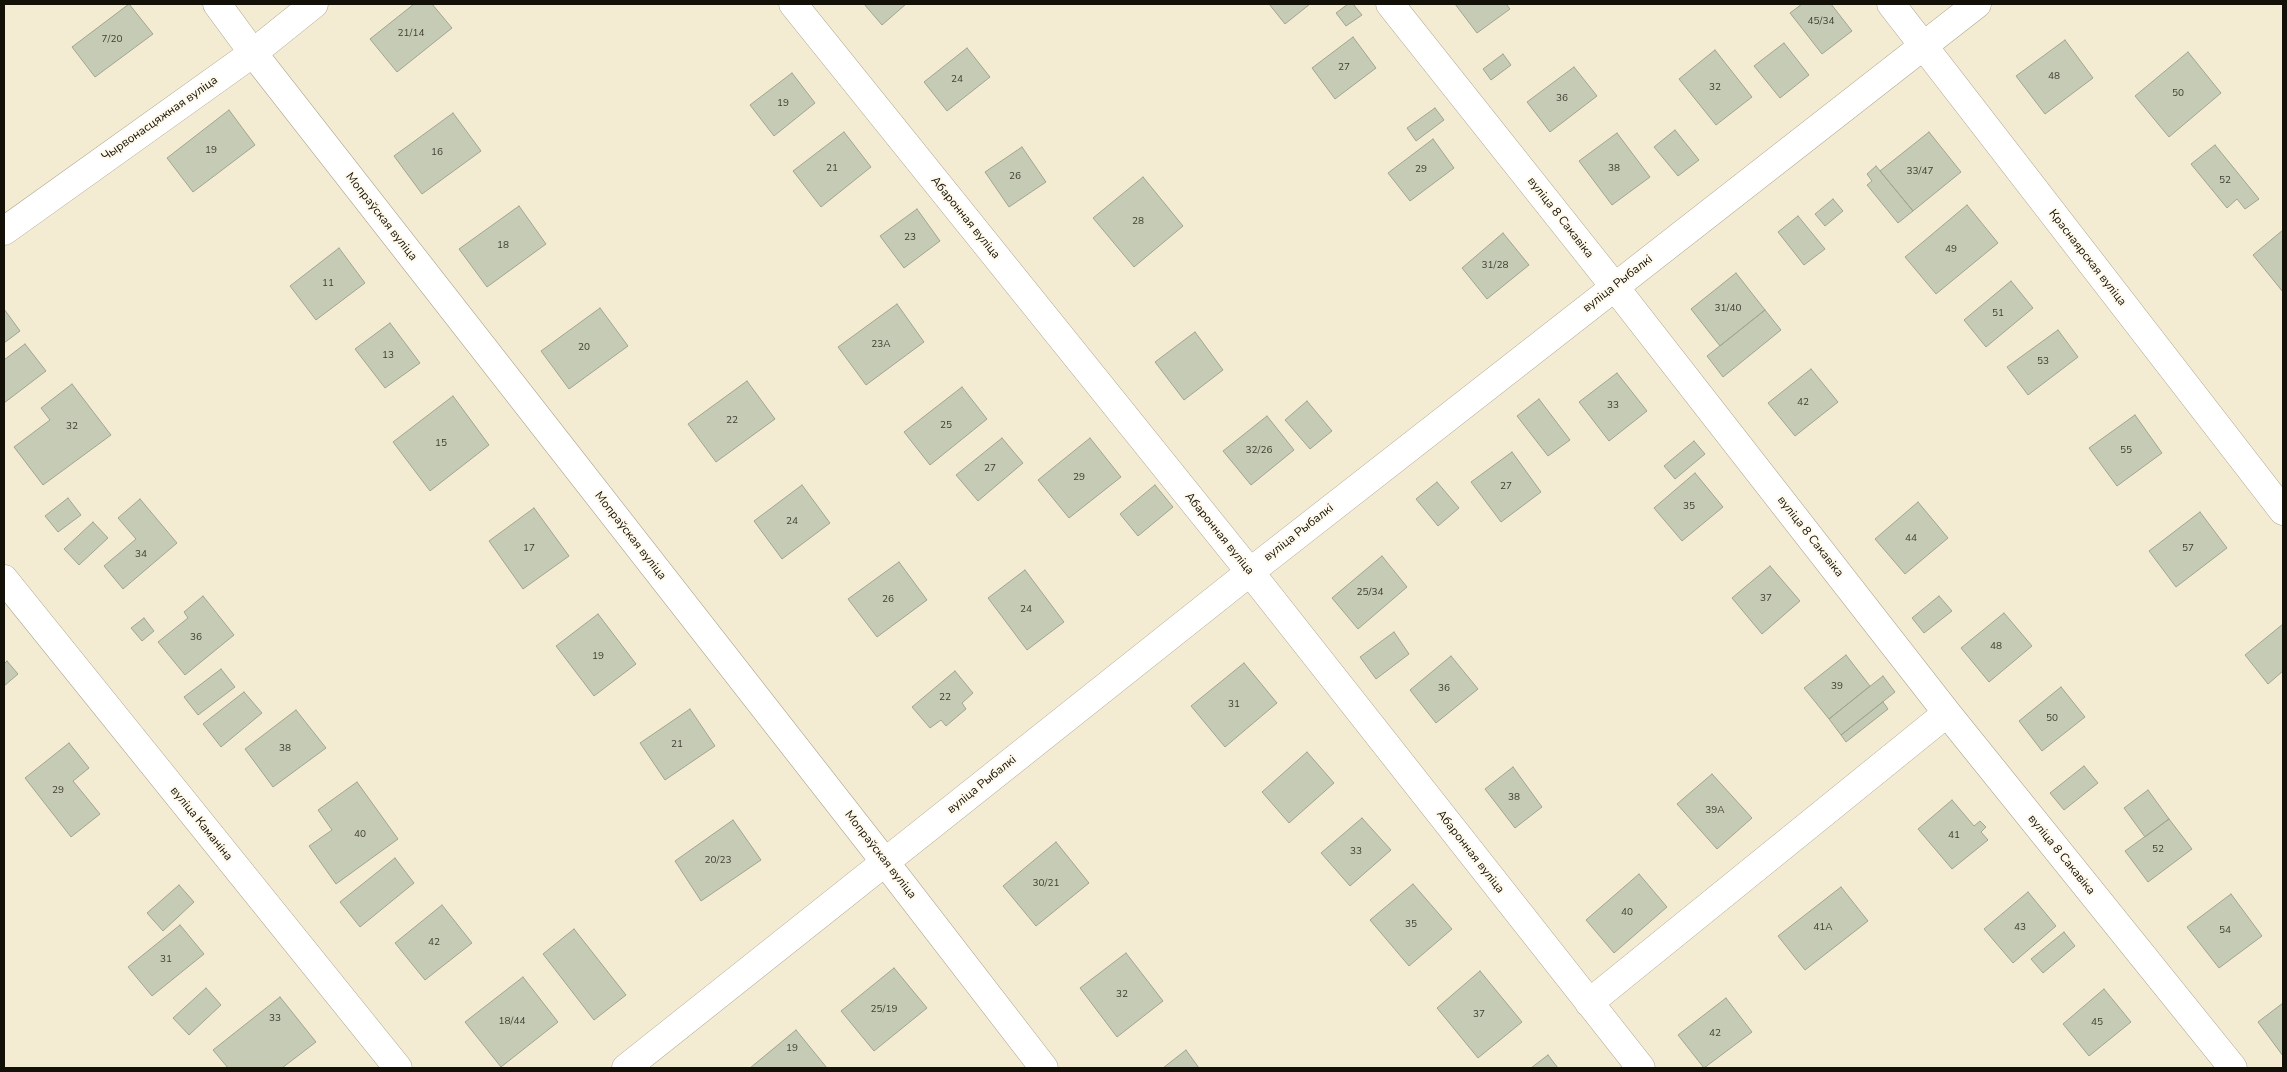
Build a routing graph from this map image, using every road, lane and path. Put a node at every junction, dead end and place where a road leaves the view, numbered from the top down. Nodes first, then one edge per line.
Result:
1 (217, 4) edge
2 (314, 4) edge
3 (793, 4) edge
4 (1390, 4) edge
5 (1891, 4) edge
6 (1977, 4) edge
7 (1924, 46) junction
8 (253, 53) junction
9 (4, 231) edge
10 (1614, 286) junction
11 (2283, 511) edge
12 (1250, 572) junction
13 (4, 579) edge
14 (1946, 713) junction
15 (885, 862) junction
16 (1590, 1003) junction
17 (398, 1068) edge
18 (626, 1068) edge
19 (1044, 1068) edge
20 (1641, 1068) edge
21 (2233, 1068) edge

1 - 8 street, Мопраўская вуліца
2 - 8 street, Чырвонасцяжная вуліца
3 - 12 street, Абаронная вуліца
4 - 10 street, вуліца 8 Сакавіка
5 - 7 street, Краснаярская вуліца
6 - 7 street, вуліца Рыбалкі
7 - 10 street, вуліца Рыбалкі
7 - 11 street, Краснаярская вуліца
8 - 9 street, Чырвонасцяжная вуліца
8 - 15 street, Мопраўская вуліца
10 - 12 street, вуліца Рыбалкі
10 - 14 street, вуліца 8 Сакавіка
12 - 15 street, вуліца Рыбалкі
12 - 16 street, Абаронная вуліца
13 - 17 street, вуліца Каманіна
14 - 16 street
14 - 21 street, вуліца 8 Сакавіка
15 - 18 street, вуліца Рыбалкі
15 - 19 street, Мопраўская вуліца
16 - 20 street, Абаронная вуліца

